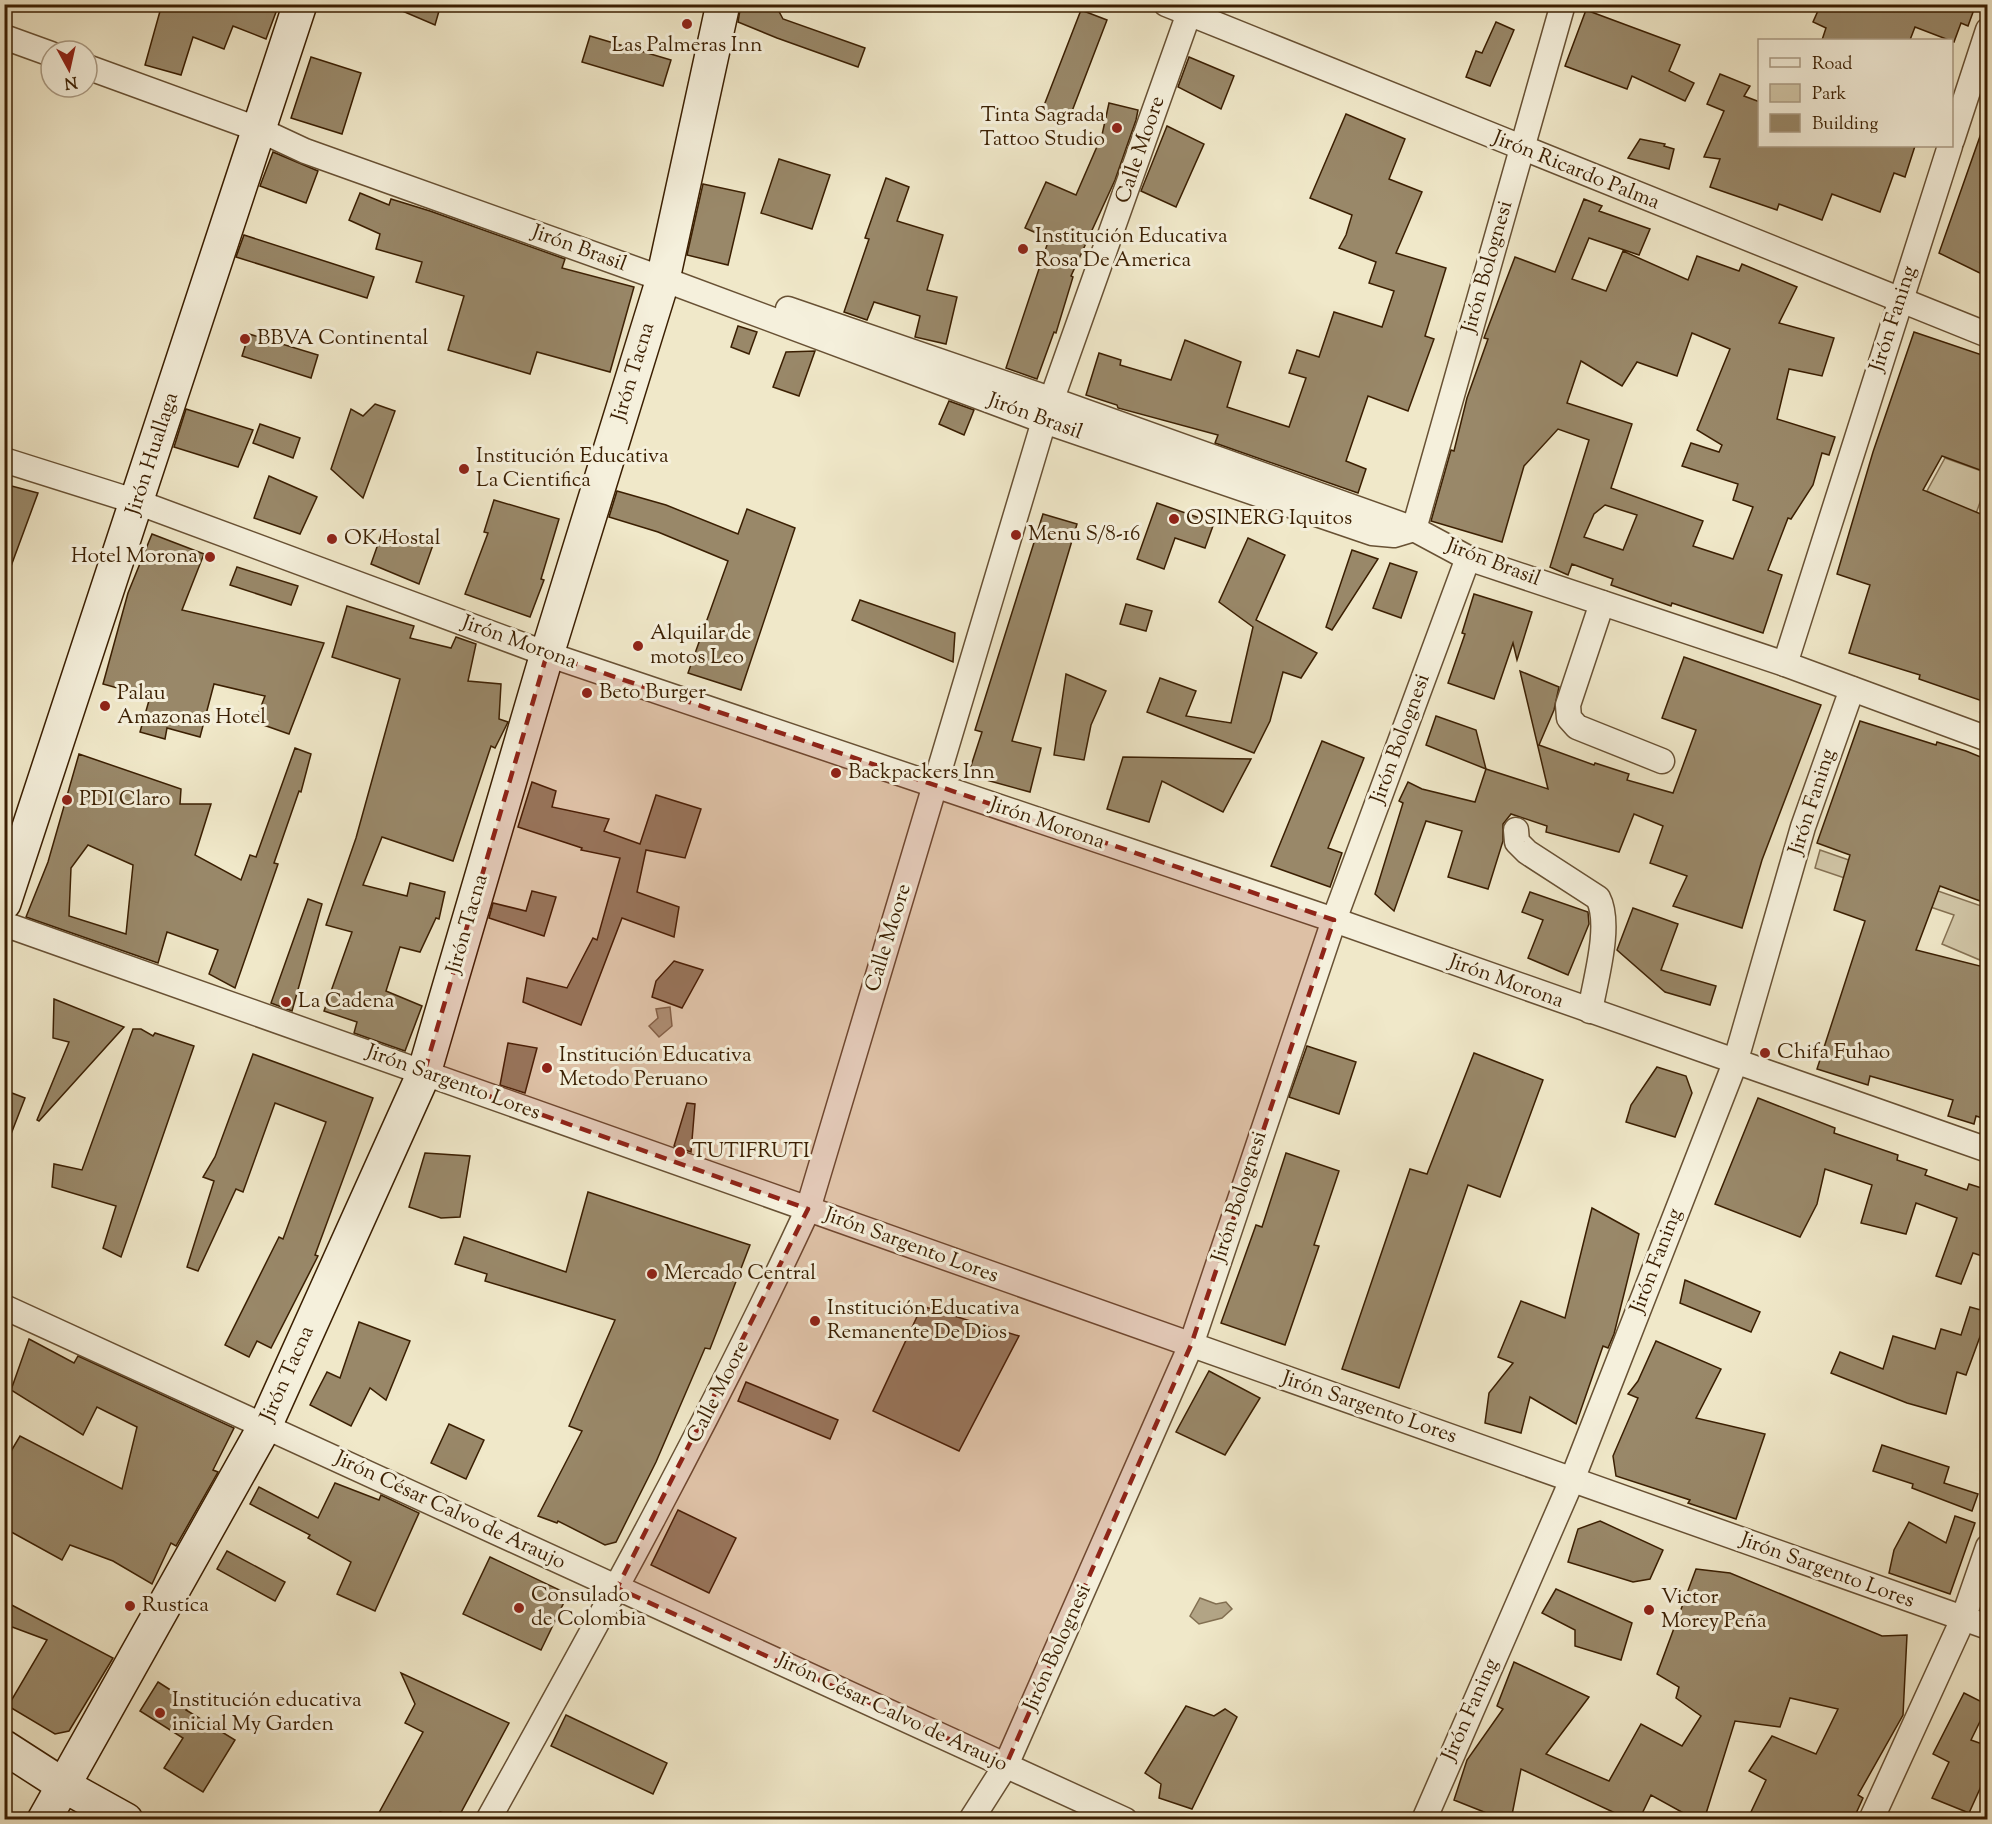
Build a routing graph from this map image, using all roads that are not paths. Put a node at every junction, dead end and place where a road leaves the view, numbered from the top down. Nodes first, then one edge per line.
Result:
1 (300, 4) edge
2 (723, 4) edge
3 (1563, 4) edge
4 (1178, 9) edge
5 (1988, 30) edge
6 (4, 37) edge
7 (39, 50) edge
8 (99, 71) edge
9 (260, 130) junction
10 (1953, 137) edge
11 (1950, 147) edge
12 (1521, 150) junction
13 (664, 273) junction
14 (1899, 301) junction
15 (1988, 335) edge
16 (1048, 410) junction
17 (4, 460) edge
18 (137, 502) junction
19 (1414, 529) junction
20 (1468, 558) junction
21 (1602, 603) junction
22 (547, 654) junction
23 (1785, 664) junction
24 (1852, 689) junction
25 (1988, 739) edge
26 (1662, 761) dead end
27 (935, 786) junction
28 (1516, 830) dead end
29 (4, 903) edge
30 (1334, 920) junction
31 (4, 924) edge
32 (1590, 1011) junction
33 (1735, 1063) junction
34 (424, 1073) junction
35 (1988, 1150) edge
36 (808, 1209) junction
37 (4, 1307) edge
38 (1191, 1345) junction
39 (265, 1426) junction
40 (1572, 1480) junction
41 (1988, 1546) edge
42 (617, 1588) junction
43 (1963, 1619) junction
44 (1988, 1628) edge
45 (4, 1747) edge
46 (1006, 1765) junction
47 (63, 1785) junction
48 (44, 1820) edge
49 (126, 1820) edge
50 (488, 1820) edge
51 (971, 1820) edge
52 (1125, 1820) edge
53 (1424, 1820) edge
54 (1870, 1820) edge

1 - 9 street, Jirón Huallaga
2 - 13 street, Jirón Tacna
3 - 12 street, Jirón Bolognesi
4 - 12 street, Jirón Ricardo Palma
4 - 16 street, Calle Moore
5 - 10 street
6 - 7 street
8 - 9 street, Jirón Brasil
9 - 13 street, Jirón Brasil
9 - 18 street, Jirón Huallaga
11 - 14 street, Jirón Faning
12 - 14 street, Jirón Ricardo Palma
12 - 19 street, Jirón Bolognesi
13 - 16 street, Jirón Brasil
13 - 22 street, Jirón Tacna
14 - 15 street, Jirón Ricardo Palma
14 - 23 street, Jirón Faning
16 - 19 street, Jirón Brasil
16 - 27 street, Calle Moore
17 - 18 street, Jirón Morona
18 - 22 street, Jirón Morona
18 - 29 street, Jirón Huallaga
19 - 20 street, Jirón Brasil
20 - 21 street, Jirón Brasil
20 - 30 street, Jirón Bolognesi
21 - 23 street, Jirón Brasil
21 - 26 street
22 - 27 street, Jirón Morona
22 - 34 street, Jirón Tacna
23 - 24 street, Jirón Brasil
24 - 25 street, Jirón Brasil
24 - 33 street, Jirón Faning
27 - 30 street, Jirón Morona
27 - 36 street, Calle Moore
28 - 32 street
30 - 32 street, Jirón Morona
30 - 38 street, Jirón Bolognesi
31 - 34 street, Jirón Sargento Lores
32 - 33 street, Jirón Morona
33 - 35 street, Jirón Morona
33 - 40 street, Jirón Faning
34 - 36 street, Jirón Sargento Lores
34 - 39 street, Jirón Tacna
36 - 38 street, Jirón Sargento Lores
36 - 42 street, Calle Moore
37 - 39 street, Jirón César Calvo de Araujo
38 - 40 street, Jirón Sargento Lores
38 - 46 street, Jirón Bolognesi
39 - 42 street, Jirón César Calvo de Araujo
39 - 47 street, Jirón Tacna
40 - 43 street, Jirón Sargento Lores
40 - 53 street, Jirón Faning
41 - 43 street
42 - 46 street, Jirón César Calvo de Araujo
42 - 50 street, Calle Moore
43 - 44 street, Jirón Sargento Lores
43 - 54 street
45 - 47 street
46 - 51 street, Jirón Bolognesi
46 - 52 street, Jirón César Calvo de Araujo
47 - 48 street, Jirón Tacna
47 - 49 street

